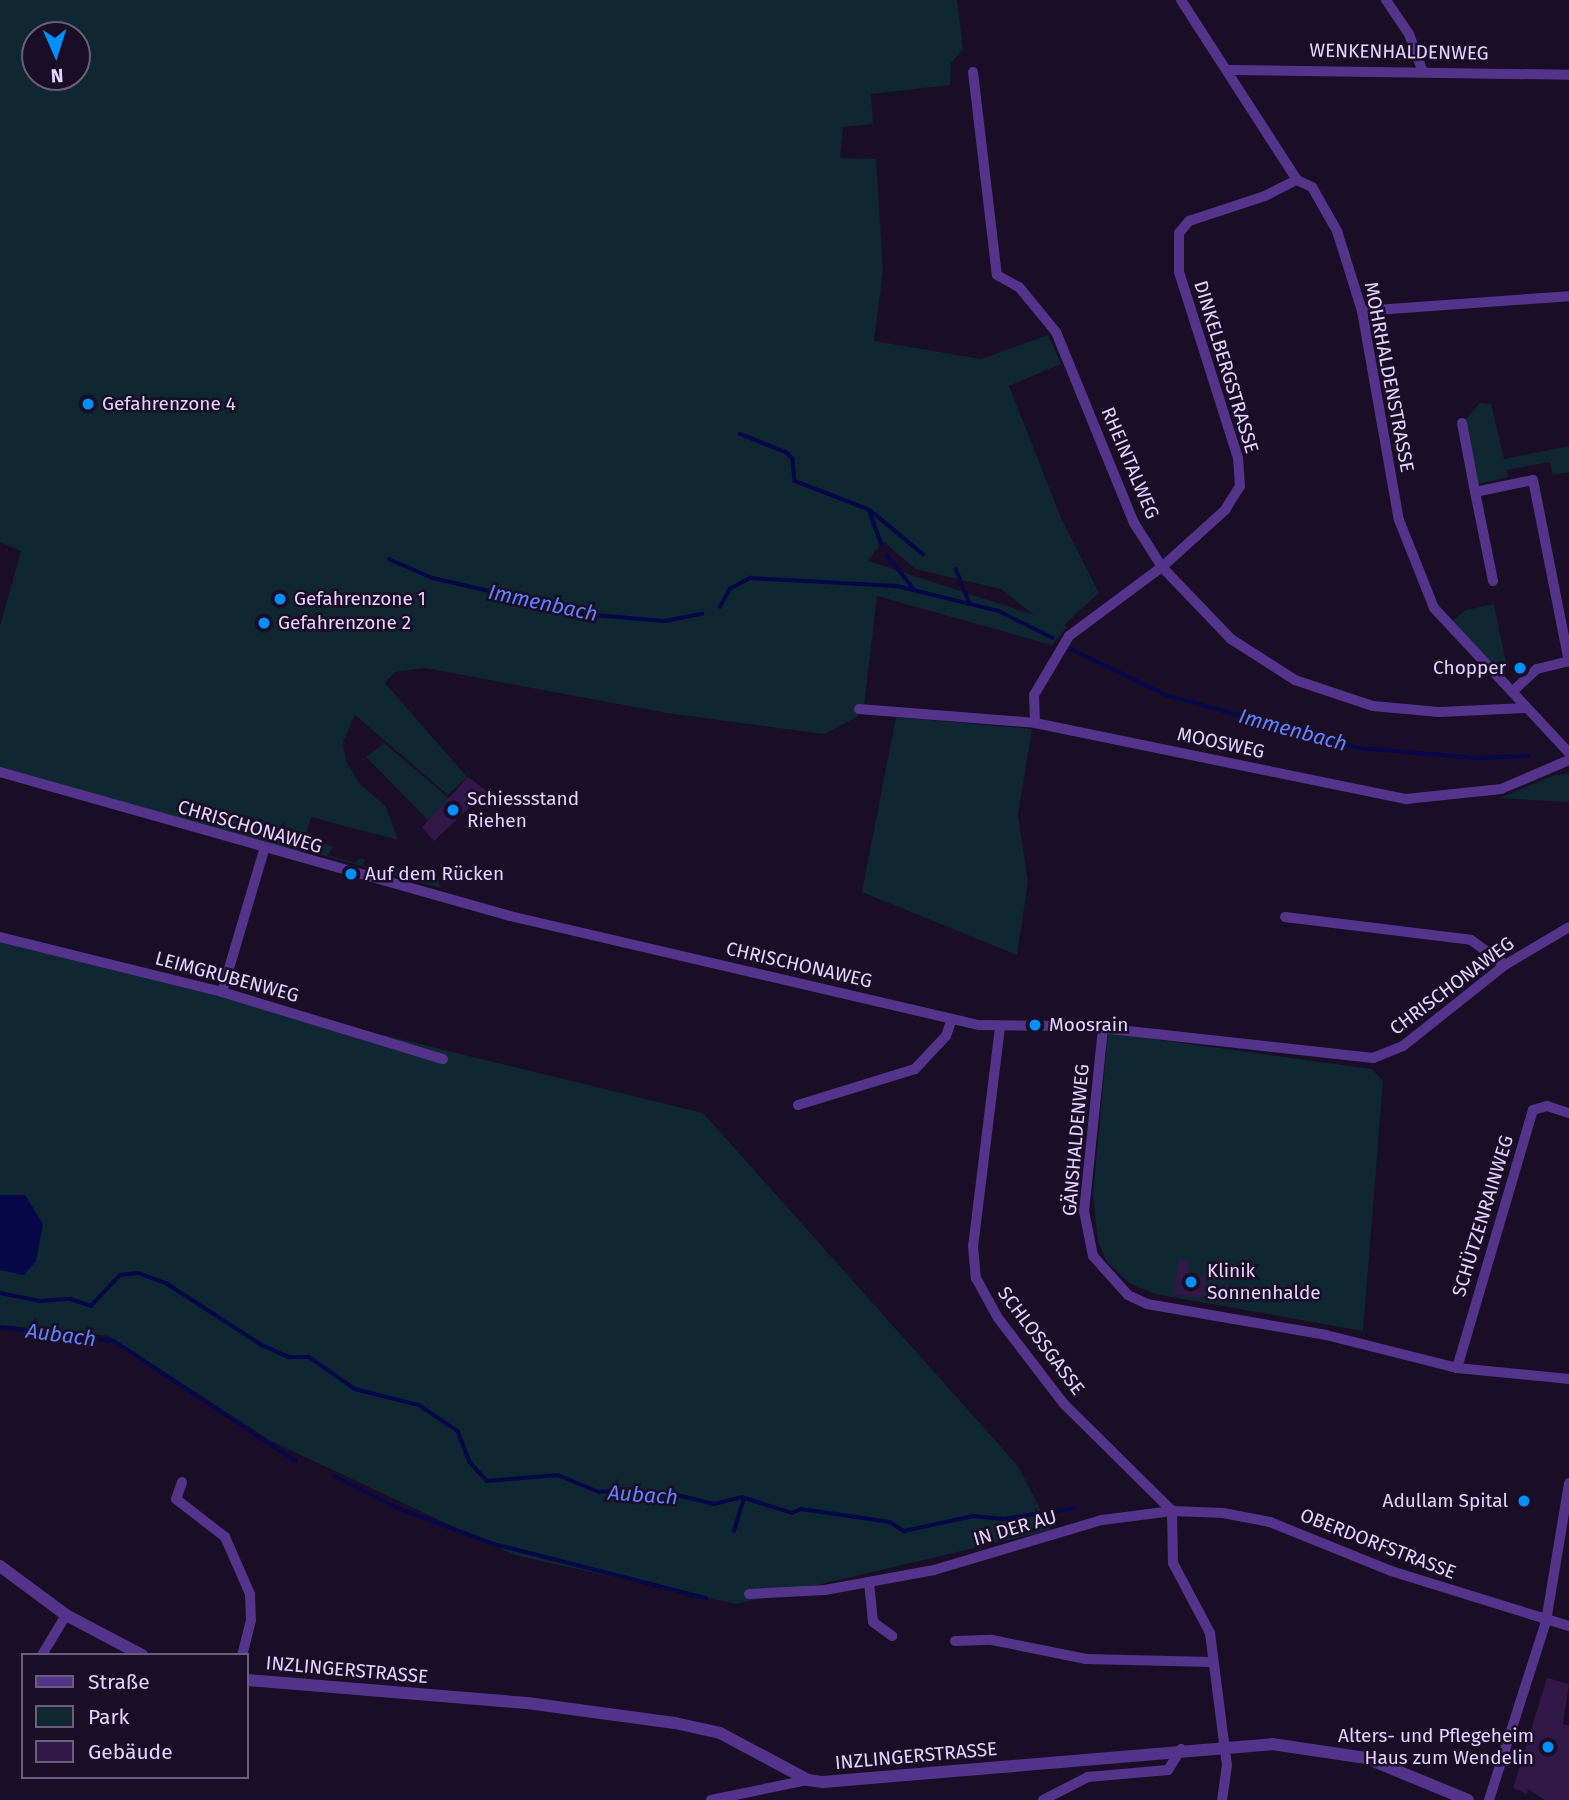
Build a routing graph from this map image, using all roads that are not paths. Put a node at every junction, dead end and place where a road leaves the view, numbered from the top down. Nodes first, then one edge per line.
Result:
1 (1181, 0) edge
2 (1386, 0) edge
3 (1422, 69) junction
4 (1229, 70) junction
5 (972, 72) dead end
6 (1569, 75) edge
7 (1297, 180) junction
8 (1569, 296) edge
9 (1362, 311) junction
10 (1462, 423) dead end
11 (1475, 492) junction
12 (1162, 567) junction
13 (1493, 581) dead end
14 (1569, 661) edge
15 (1512, 692) junction
16 (1526, 708) junction
17 (859, 709) dead end
18 (1035, 723) junction
19 (1569, 753) edge
20 (1569, 760) edge
21 (0, 772) edge
22 (264, 850) junction
23 (1285, 917) dead end
24 (1569, 927) edge
25 (0, 937) edge
26 (1505, 965) junction
27 (222, 992) junction
28 (952, 1020) junction
29 (1000, 1027) junction
30 (1103, 1028) junction
31 (443, 1059) dead end
32 (798, 1105) dead end
33 (1569, 1113) edge
34 (1457, 1368) junction
35 (1569, 1379) edge
36 (182, 1482) dead end
37 (1569, 1483) edge
38 (1172, 1511) junction
39 (0, 1566) edge
40 (869, 1582) junction
41 (749, 1594) dead end
42 (66, 1615) junction
43 (1546, 1621) junction
44 (1569, 1626) edge
45 (892, 1636) dead end
46 (955, 1641) dead end
47 (43, 1653) edge
48 (138, 1653) edge
49 (243, 1653) edge
50 (1212, 1662) junction
51 (248, 1680) edge
52 (1223, 1746) junction
53 (1181, 1749) junction
54 (808, 1780) junction
55 (711, 1800) edge
56 (1043, 1800) edge
57 (1222, 1800) edge
58 (1468, 1800) edge
59 (1489, 1800) edge

1 - 4 street, MOHRHALDENSTRASSE
2 - 3 street
3 - 4 street, WENKENHALDENWEG
3 - 6 street, WENKENHALDENWEG
4 - 7 street, MOHRHALDENSTRASSE
5 - 12 street, RHEINTALWEG
7 - 9 street, MOHRHALDENSTRASSE
7 - 12 street, DINKELBERGSTRASSE
8 - 9 street
9 - 15 street, MOHRHALDENSTRASSE
10 - 11 street
11 - 13 street
11 - 14 street
12 - 16 street, RHEINTALWEG
12 - 18 street, DINKELBERGSTRASSE
14 - 15 street
15 - 16 street, MOHRHALDENSTRASSE
16 - 19 street, MOHRHALDENSTRASSE
17 - 18 street, MOOSWEG
18 - 20 street, MOOSWEG
21 - 22 street, CHRISCHONAWEG
22 - 27 street
22 - 28 street, CHRISCHONAWEG
23 - 26 street
24 - 26 street, CHRISCHONAWEG
25 - 27 street, LEIMGRUBENWEG
26 - 30 street, CHRISCHONAWEG
27 - 31 street, LEIMGRUBENWEG
28 - 29 street, CHRISCHONAWEG
28 - 32 street
29 - 30 street, CHRISCHONAWEG
29 - 38 street, SCHLOSSGASSE
30 - 34 street, GÄNSHALDENWEG
33 - 34 street, SCHÜTZENRAINWEG
34 - 35 street, GÄNSHALDENWEG
36 - 49 street
37 - 43 street
38 - 40 street, IN DER AU
38 - 43 street, OBERDORFSTRASSE
38 - 50 street
39 - 42 street
40 - 41 street, IN DER AU
40 - 45 street
42 - 47 street
42 - 48 street
43 - 44 street, OBERDORFSTRASSE
43 - 59 street
46 - 50 street
50 - 52 street
51 - 54 street, INZLINGERSTRASSE
52 - 53 street, INZLINGERSTRASSE
52 - 57 street
52 - 58 street, INZLINGERSTRASSE
53 - 54 street, INZLINGERSTRASSE
53 - 56 street
54 - 55 street

